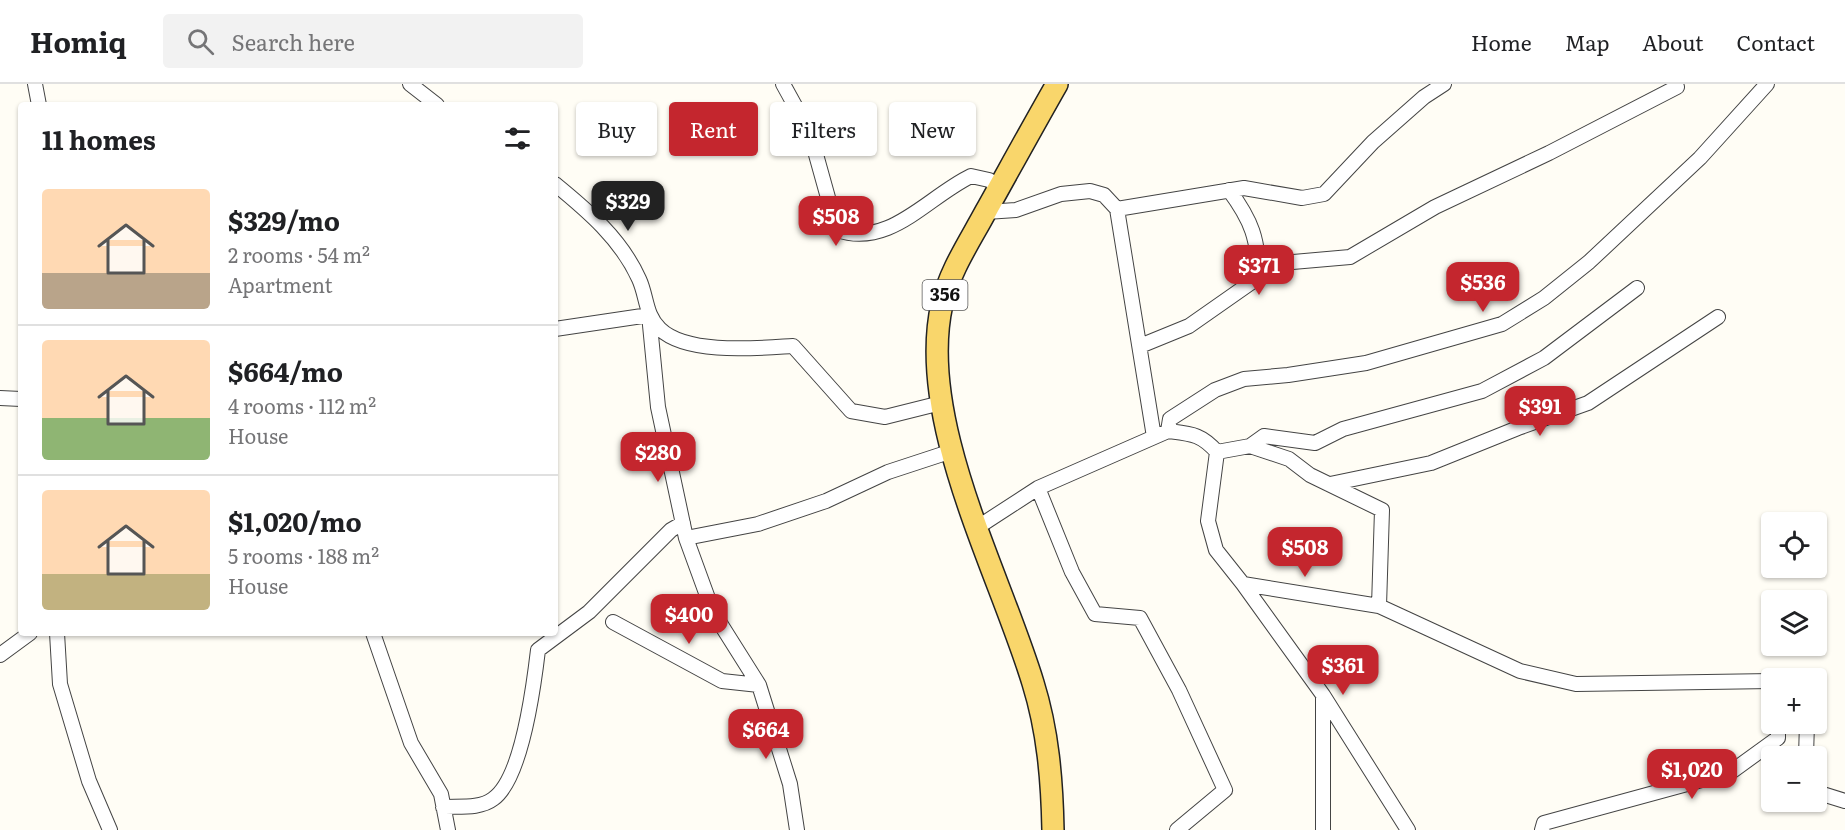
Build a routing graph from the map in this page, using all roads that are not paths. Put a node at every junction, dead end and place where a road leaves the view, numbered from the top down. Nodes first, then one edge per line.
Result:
1 (35, 84) edge
2 (410, 84) edge
3 (783, 84) edge
4 (1057, 84) edge
5 (1444, 84) edge
6 (1767, 84) edge
7 (1677, 87) dead end
8 (38, 102) edge
9 (433, 102) edge
10 (558, 187) edge
11 (999, 188) junction
12 (1229, 190) junction
13 (1117, 209) junction
14 (986, 212) junction
15 (1259, 265) junction
16 (1637, 288) dead end
17 (649, 315) junction
18 (1719, 317) dead end
19 (558, 329) edge
20 (1140, 346) junction
21 (0, 398) edge
22 (18, 399) edge
23 (941, 403) junction
24 (1168, 431) junction
25 (1154, 437) junction
26 (1250, 446) junction
27 (952, 451) junction
28 (1217, 452) junction
29 (1330, 484) junction
30 (1038, 488) junction
31 (683, 523) junction
32 (978, 527) junction
33 (686, 538) junction
34 (1243, 584) junction
35 (1379, 606) junction
36 (613, 622) dead end
37 (558, 635) edge
38 (26, 636) edge
39 (57, 636) edge
40 (374, 636) edge
41 (557, 636) edge
42 (0, 655) edge
43 (1761, 681) edge
44 (759, 685) junction
45 (1323, 694) junction
46 (1778, 734) edge
47 (1827, 795) edge
48 (1845, 801) edge
49 (443, 807) junction
50 (110, 830) edge
51 (448, 830) edge
52 (797, 830) edge
53 (1053, 830) edge
54 (1177, 830) edge
55 (1323, 830) edge
56 (1408, 830) edge
57 (1542, 830) edge

1 - 8 street
2 - 9 street
3 - 11 street
4 - 11 main road, 356
5 - 12 street
6 - 24 street
7 - 15 street
10 - 17 street
11 - 14 main road, 356
12 - 13 street
12 - 15 street
13 - 14 street
13 - 20 street
14 - 23 main road, 356
15 - 20 street
16 - 26 street
17 - 19 street
17 - 23 street
17 - 31 street
18 - 29 street
20 - 25 street
21 - 22 street
23 - 27 main road, 356
24 - 25 street
24 - 28 street
25 - 30 street
26 - 28 street
26 - 29 street
27 - 32 main road, 356
27 - 33 street
28 - 34 street
29 - 35 street
30 - 32 street
30 - 54 street
31 - 33 street
31 - 37 street
32 - 53 main road, 356
33 - 44 street
34 - 35 street
34 - 45 street
35 - 43 street
36 - 44 street
38 - 42 street
39 - 50 street
40 - 49 street
41 - 49 street
44 - 52 street
45 - 55 street
45 - 56 street
46 - 57 street
47 - 48 street
49 - 51 street

